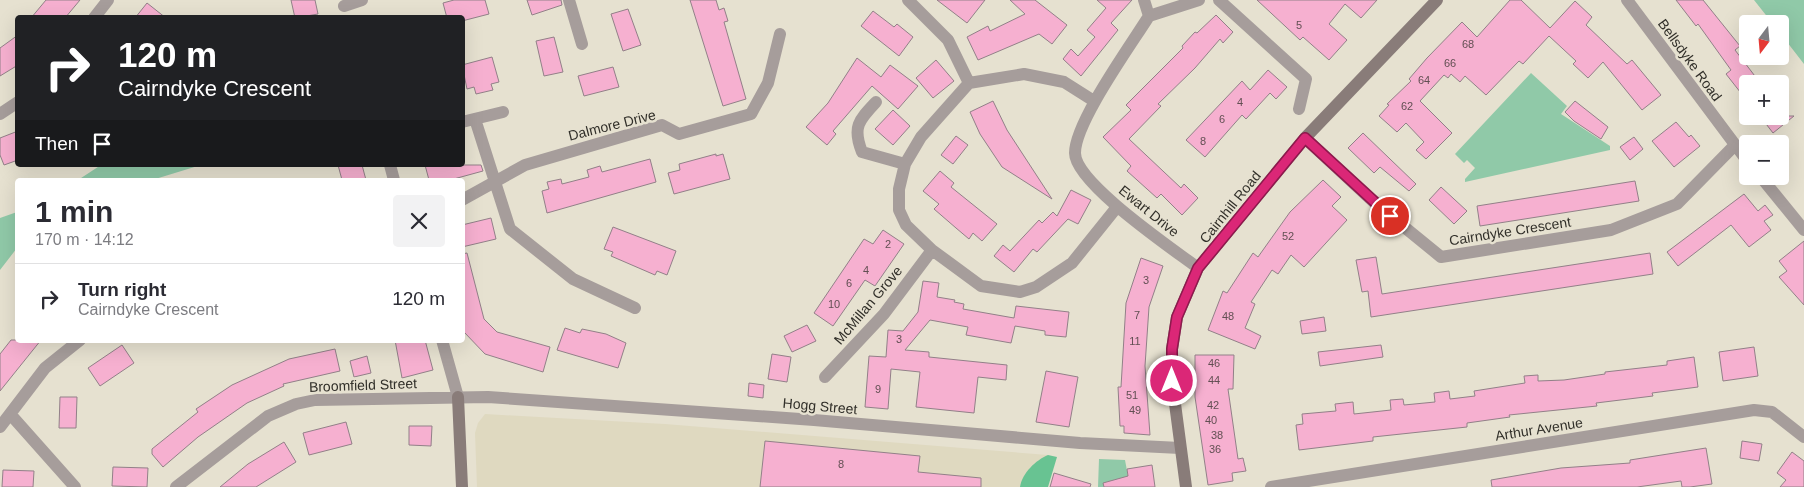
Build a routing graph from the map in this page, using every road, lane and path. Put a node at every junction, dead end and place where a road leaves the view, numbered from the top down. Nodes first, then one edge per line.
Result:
1 (108, 0) edge
2 (362, 0) edge
3 (569, 0) edge
4 (908, 0) edge
5 (1144, 0) edge
6 (1199, 0) edge
7 (1219, 0) edge
8 (1437, 0) edge
9 (1627, 0) edge
10 (345, 8) edge
11 (96, 15) edge
12 (1149, 16) junction
13 (780, 34) dead end
14 (582, 44) dead end
15 (970, 84) junction
16 (1094, 101) junction
17 (876, 102) dead end
18 (15, 104) edge
19 (1298, 109) dead end
20 (503, 112) dead end
21 (0, 114) edge
22 (469, 121) edge
23 (1305, 138) junction
24 (1734, 146) junction
25 (1739, 152) edge
26 (905, 164) junction
27 (494, 181) junction
28 (1768, 185) edge
29 (465, 198) edge
30 (1117, 208) junction
31 (1802, 224) edge
32 (932, 250) junction
33 (1198, 268) junction
34 (634, 308) dead end
35 (76, 343) edge
36 (443, 343) edge
37 (825, 377) dead end
38 (458, 397) junction
39 (11, 415) junction
40 (0, 427) edge
41 (1804, 437) edge
42 (1180, 448) junction
43 (1305, 485) edge
44 (75, 487) edge
45 (176, 487) edge
46 (462, 487) edge
47 (1186, 487) edge
48 (1271, 487) edge

1 - 11 street
2 - 10 street
3 - 14 street
4 - 15 street
5 - 12 street
6 - 12 street
7 - 19 street
8 - 23 main road, Cairnhill Road
9 - 24 street, Bellsdyke Road
12 - 16 street, Ewart Drive
13 - 27 street, Dalmore Drive
15 - 16 street
15 - 26 street
16 - 30 street, Ewart Drive
17 - 26 street
18 - 21 street
20 - 22 street
22 - 27 street
23 - 24 street, Cairndyke Crescent
23 - 33 main road, Cairnhill Road
24 - 25 street, Bellsdyke Road
26 - 32 street
27 - 29 street, Dalmore Drive
27 - 34 street
28 - 31 street
30 - 32 street
30 - 33 street, Ewart Drive
32 - 37 street, McMillan Grove
33 - 42 main road, Cairnhill Road
35 - 39 street
36 - 38 street
38 - 42 street, Hogg Street
38 - 45 street, Broomfield Street
38 - 46 main road
39 - 40 street
39 - 44 street
41 - 43 street, Arthur Avenue
42 - 47 main road, Cairnhill Road
43 - 48 street, Arthur Avenue

